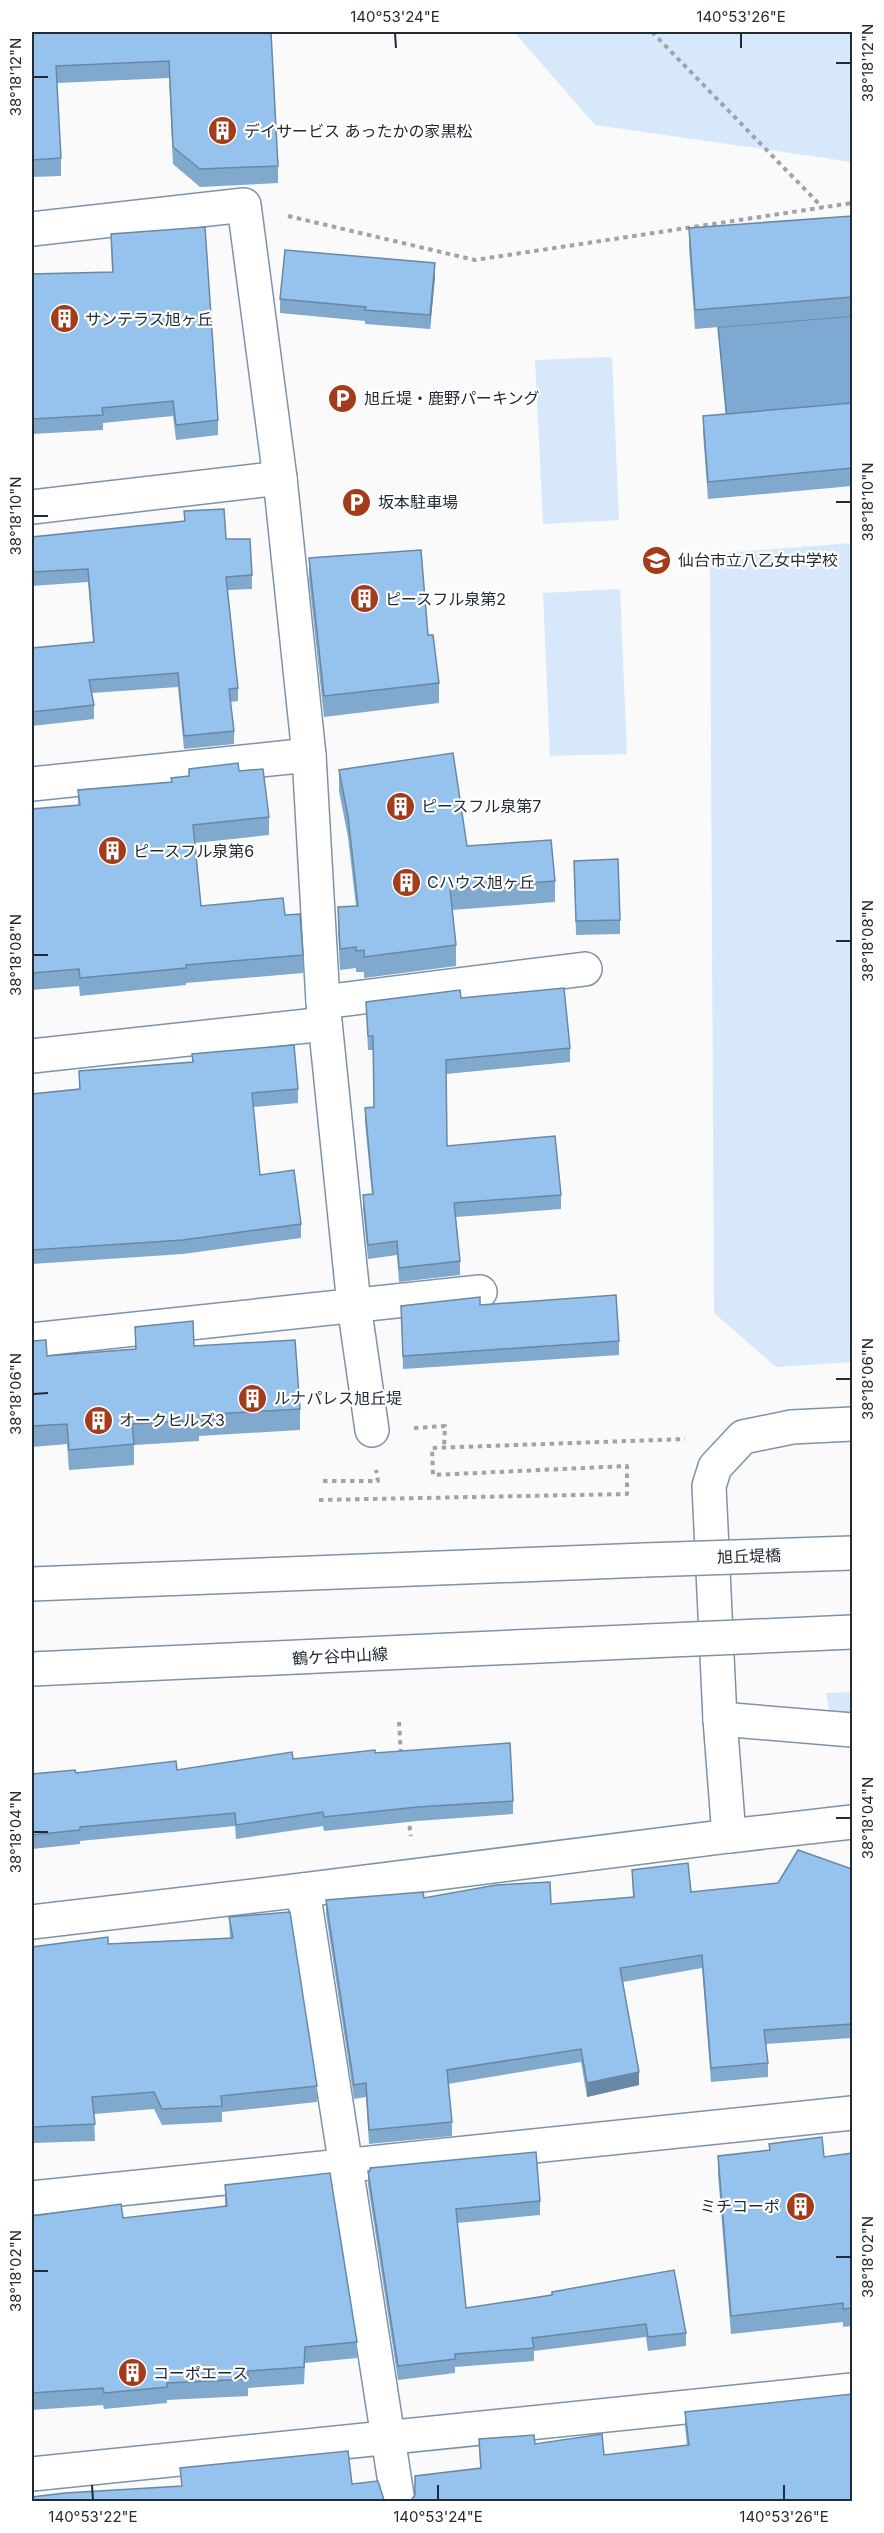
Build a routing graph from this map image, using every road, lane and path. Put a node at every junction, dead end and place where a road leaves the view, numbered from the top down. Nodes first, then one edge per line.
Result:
1 (652, 32) edge
2 (852, 203) edge
3 (244, 205) junction
4 (823, 208) junction
5 (32, 229) edge
6 (280, 478) junction
7 (32, 507) edge
8 (309, 755) junction
9 (32, 784) edge
10 (585, 969) dead end
11 (324, 1013) junction
12 (32, 1056) edge
13 (480, 1292) dead end
14 (354, 1305) junction
15 (32, 1340) edge
16 (852, 1424) edge
17 (412, 1428) dead end
18 (372, 1430) dead end
19 (746, 1437) junction
20 (444, 1447) junction
21 (323, 1480) dead end
22 (364, 1481) dead end
23 (319, 1500) dead end
24 (852, 1553) edge
25 (32, 1584) edge
26 (852, 1632) edge
27 (716, 1638) junction
28 (32, 1670) edge
29 (720, 1719) junction
30 (399, 1722) dead end
31 (852, 1730) edge
32 (402, 1764) edge
33 (407, 1808) edge
34 (852, 1822) edge
35 (729, 1836) junction
36 (416, 1875) junction
37 (303, 1890) junction
38 (32, 1922) edge
39 (852, 2113) edge
40 (345, 2166) junction
41 (32, 2198) edge
42 (852, 2390) edge
43 (389, 2437) junction
44 (32, 2474) edge
45 (398, 2502) edge

1 - 4 path
2 - 4 path
3 - 4 path
3 - 5 street
3 - 6 street
6 - 7 street
6 - 8 street
8 - 9 street
8 - 11 street
10 - 11 street
11 - 12 street
11 - 14 street
13 - 14 street
14 - 15 street
14 - 18 street
16 - 19 street
17 - 20 path
19 - 20 path
19 - 27 street
20 - 23 path
21 - 22 path
24 - 25 street, 旭丘堤橋, bridge
26 - 27 street, bridge
27 - 28 street, 鶴ケ谷中山線, bridge
27 - 29 street
29 - 31 street
29 - 35 street
30 - 32 path
33 - 36 path
34 - 35 street
35 - 36 street
36 - 37 street
37 - 38 street
37 - 40 street
39 - 40 street
40 - 41 street
40 - 43 street
42 - 43 street
43 - 44 street
43 - 45 street

